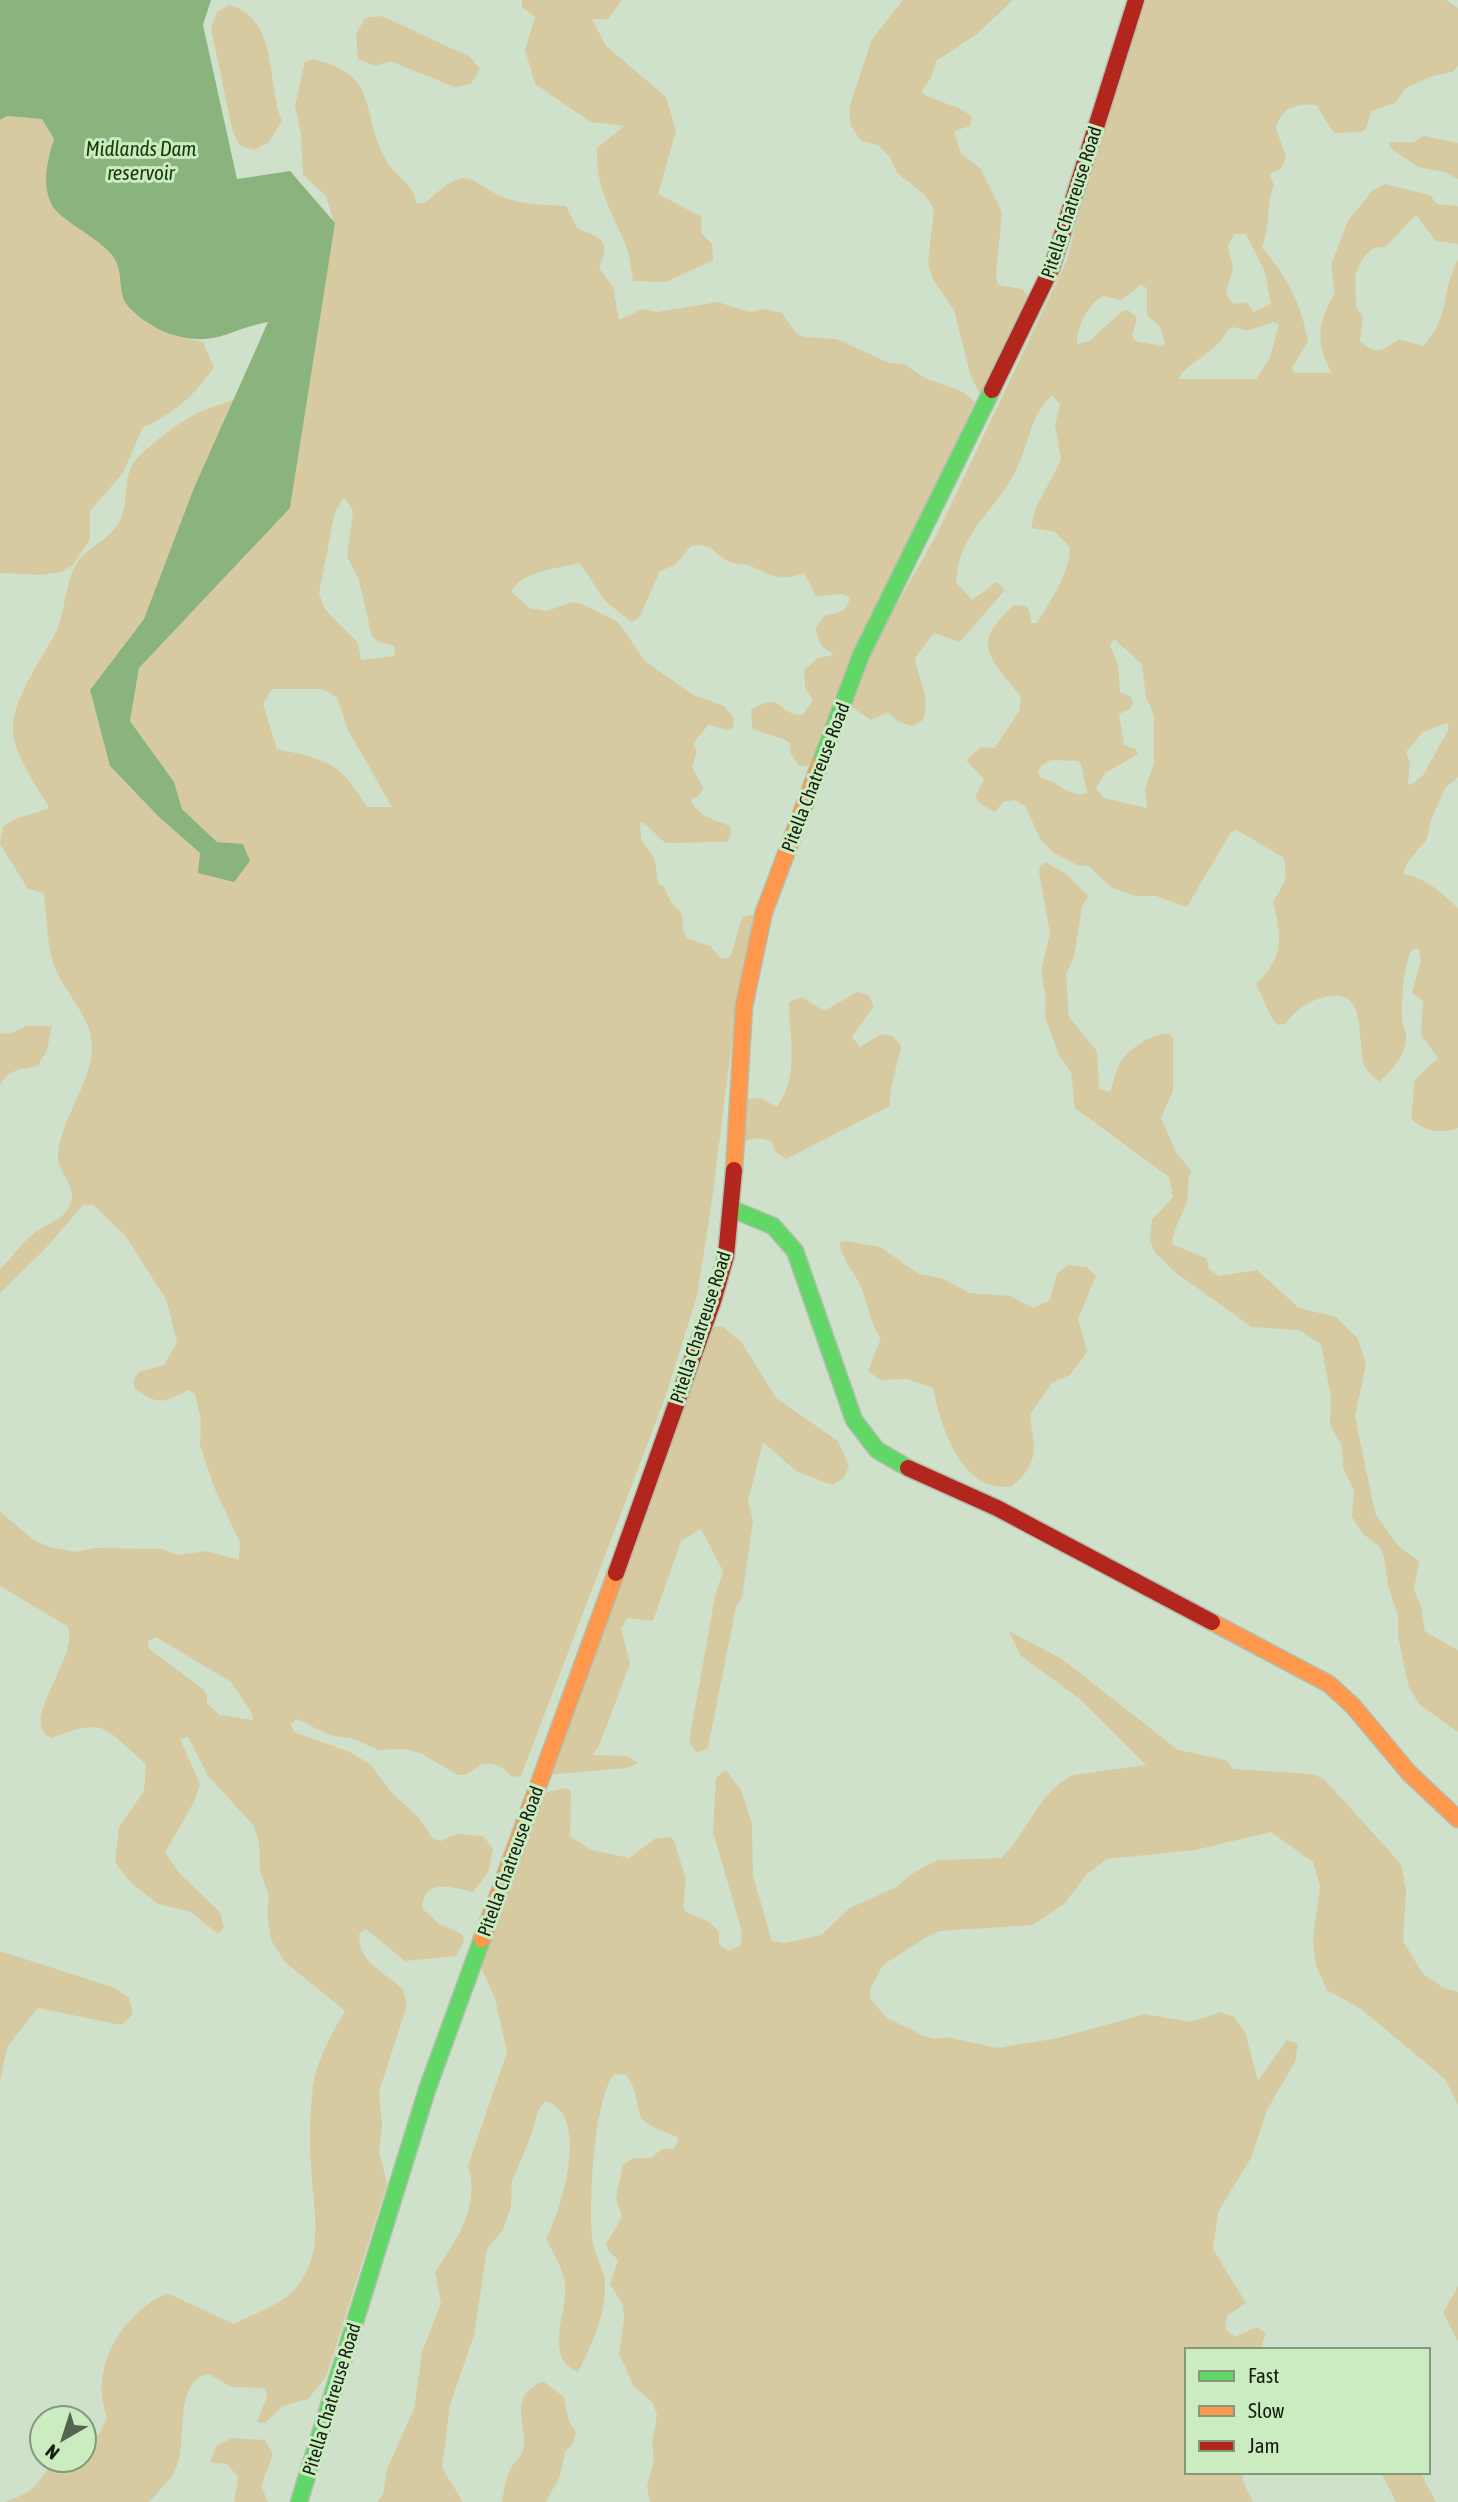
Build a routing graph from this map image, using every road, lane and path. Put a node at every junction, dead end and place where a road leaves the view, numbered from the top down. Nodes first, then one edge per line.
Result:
1 (1136, 0) edge
2 (732, 1209) junction
3 (1458, 1819) edge
4 (299, 2502) edge

1 - 2 main road, Pitella Chatreuse Road
2 - 3 main road
2 - 4 main road, Pitella Chatreuse Road

